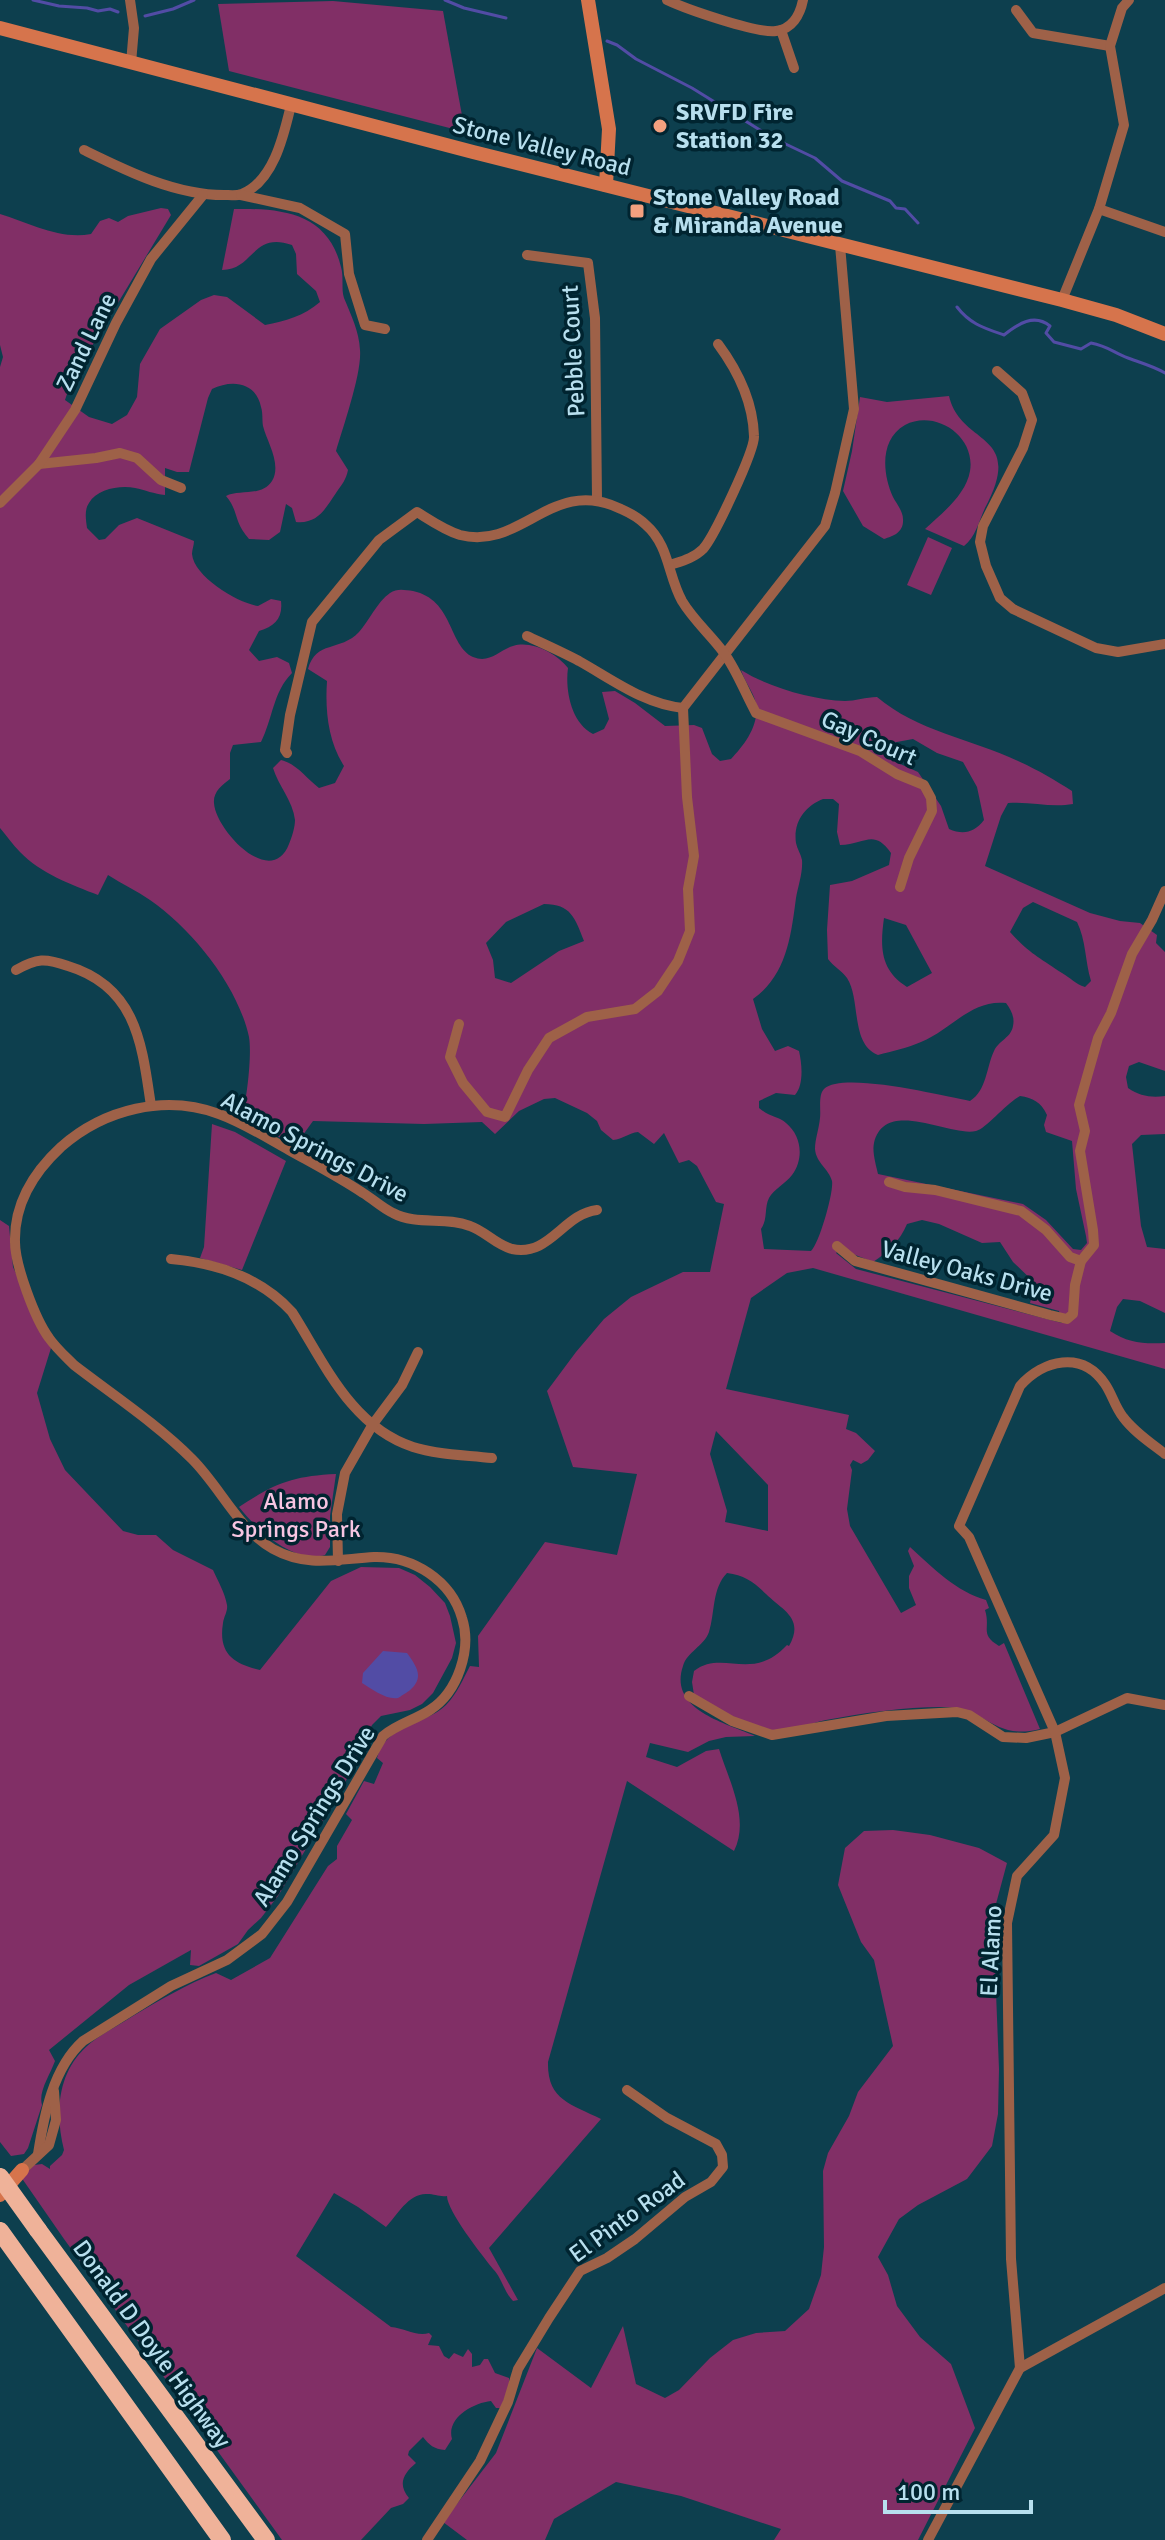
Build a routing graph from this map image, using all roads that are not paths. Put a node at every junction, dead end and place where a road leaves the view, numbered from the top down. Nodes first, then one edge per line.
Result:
1 (130, 0) edge
2 (588, 0) edge
3 (667, 0) edge
4 (803, 0) edge
5 (1129, 0) edge
6 (1016, 10) dead end
7 (0, 28) edge
8 (781, 30) junction
9 (1110, 46) junction
10 (131, 63) junction
11 (794, 68) dead end
12 (291, 105) junction
13 (84, 150) dead end
14 (606, 185) junction
15 (203, 195) junction
16 (241, 195) junction
17 (1099, 209) junction
18 (1165, 232) edge
19 (840, 245) junction
20 (527, 255) dead end
21 (1062, 300) junction
22 (385, 329) dead end
23 (1165, 334) edge
24 (718, 344) dead end
25 (997, 371) dead end
26 (39, 464) junction
27 (181, 488) dead end
28 (597, 499) junction
29 (0, 503) edge
30 (670, 565) junction
31 (527, 636) dead end
32 (1165, 644) edge
33 (724, 654) junction
34 (683, 708) junction
35 (287, 753) dead end
36 (900, 887) dead end
37 (1165, 891) edge
38 (16, 970) dead end
39 (459, 1024) dead end
40 (151, 1106) junction
41 (889, 1182) dead end
42 (597, 1210) dead end
43 (837, 1246) dead end
44 (171, 1259) dead end
45 (1081, 1261) junction
46 (418, 1352) dead end
47 (373, 1424) junction
48 (1165, 1454) edge
49 (492, 1458) dead end
50 (338, 1561) junction
51 (689, 1696) dead end
52 (1165, 1705) edge
53 (1055, 1732) junction
54 (627, 2090) dead end
55 (22, 2170) joint
56 (0, 2177) edge
57 (0, 2195) edge
58 (0, 2231) edge
59 (1165, 2288) edge
60 (1020, 2368) junction
61 (222, 2540) edge
62 (266, 2540) edge
63 (427, 2540) edge
64 (928, 2540) edge

1 - 10 street
2 - 14 street
3 - 8 street
4 - 8 street
5 - 9 street
6 - 9 street
7 - 10 street, Stone Valley Road
8 - 11 street
9 - 17 street
10 - 12 street, Stone Valley Road
12 - 14 street, Stone Valley Road
12 - 16 street
13 - 15 street
14 - 19 street, Stone Valley Road
15 - 16 street
15 - 26 street, Zand Lane
16 - 22 street
17 - 18 street
17 - 21 street
19 - 21 street, Stone Valley Road
19 - 33 street
20 - 28 street, Pebble Court
21 - 23 street, Stone Valley Road
24 - 30 street
25 - 32 street
26 - 27 street
26 - 29 street, Zand Lane
28 - 30 street, Gay Court
28 - 35 street
30 - 33 street, Gay Court
31 - 34 street
33 - 34 street
33 - 36 street, Gay Court
34 - 39 street
37 - 45 street, Valley Oaks Drive
38 - 40 street
40 - 42 street, Alamo Springs Drive
40 - 50 street, Alamo Springs Drive
41 - 45 street
43 - 45 street, Valley Oaks Drive
44 - 47 street
46 - 47 street
47 - 49 street
47 - 50 street
48 - 53 street, El Alamo
50 - 55 street, Alamo Springs Drive
51 - 53 street
52 - 53 street
53 - 60 street, El Alamo
54 - 63 street, El Pinto Road
55 - 57 street
56 - 62 highway, Donald D Doyle Highway, bridge
58 - 61 highway
59 - 60 street
60 - 64 street

